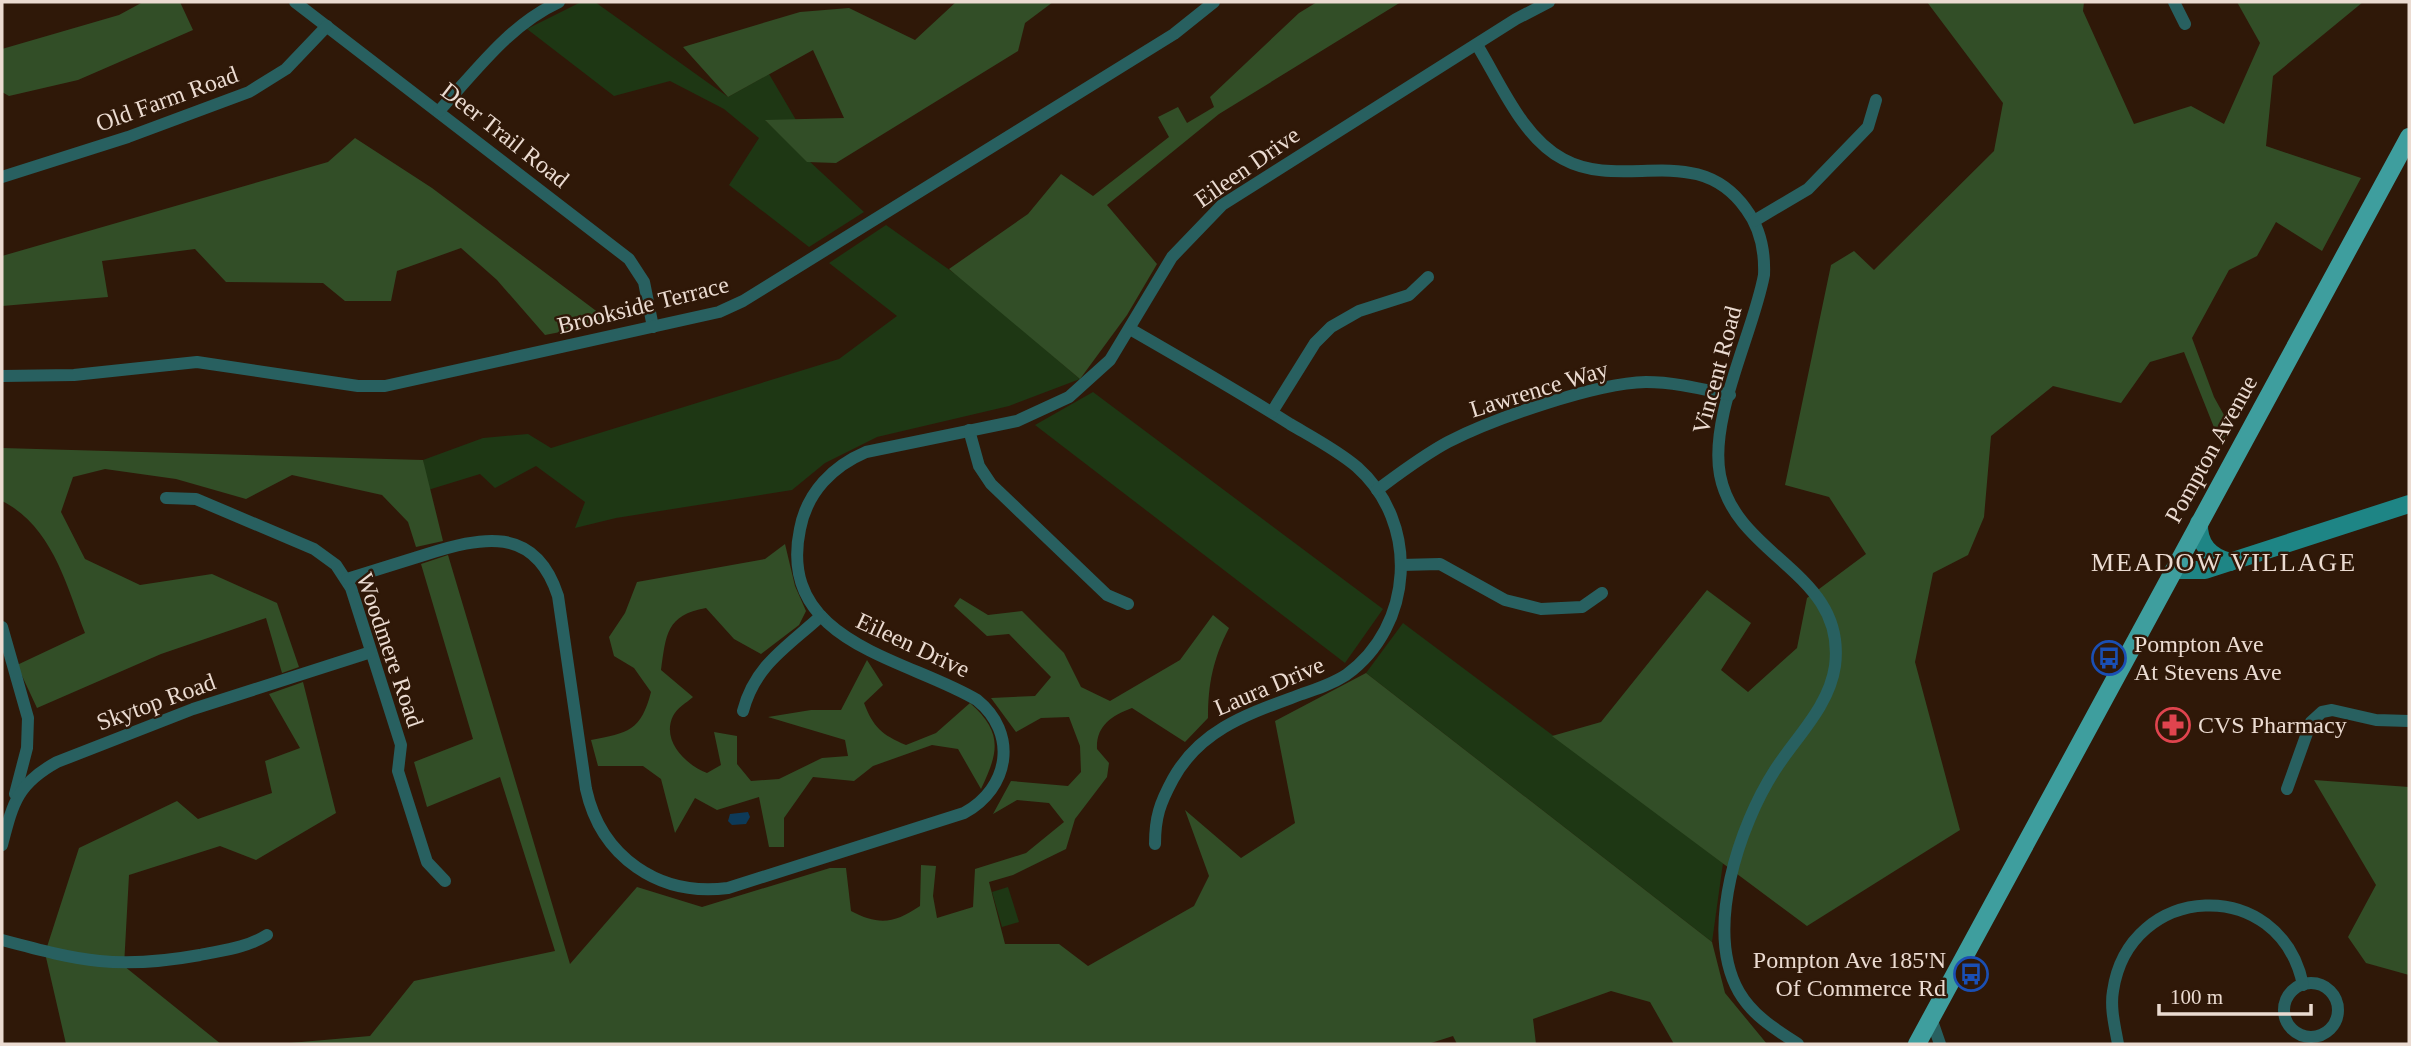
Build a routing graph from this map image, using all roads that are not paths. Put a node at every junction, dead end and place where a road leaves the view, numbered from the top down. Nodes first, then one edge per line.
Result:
1 (295, 2) edge
2 (559, 2) edge
3 (1214, 2) edge
4 (1549, 2) edge
5 (2174, 2) edge
6 (2185, 24) dead end
7 (327, 26) junction
8 (1478, 45) junction
9 (1876, 100) dead end
10 (439, 111) junction
11 (2409, 137) edge
12 (2, 177) edge
13 (1754, 221) junction
14 (1428, 277) dead end
15 (653, 327) junction
16 (1130, 329) junction
17 (2, 376) edge
18 (1730, 395) junction
19 (1272, 412) junction
20 (969, 430) junction
21 (1377, 490) junction
22 (166, 498) dead end
23 (2409, 504) edge
24 (2199, 523) junction
25 (2230, 562) junction
26 (1401, 565) junction
27 (2174, 570) junction
28 (347, 579) junction
29 (1602, 593) dead end
30 (1128, 604) dead end
31 (821, 616) junction
32 (2, 627) edge
33 (371, 652) junction
34 (743, 711) dead end
35 (2409, 721) edge
36 (2287, 789) dead end
37 (14, 798) junction
38 (1155, 844) dead end
39 (2, 845) edge
40 (445, 881) dead end
41 (267, 935) dead end
42 (2, 940) edge
43 (2303, 985) junction
44 (1931, 1018) junction
45 (1798, 1044) edge
46 (1917, 1044) edge
47 (1940, 1044) edge
48 (2118, 1044) edge

1 - 7 street, Deer Trail Road
2 - 10 street
3 - 15 street, Brookside Terrace
4 - 8 street, Eileen Drive
5 - 6 street
7 - 10 street, Deer Trail Road
7 - 12 street, Old Farm Road
8 - 13 street, Vincent Road
8 - 16 street, Eileen Drive
9 - 13 street
10 - 15 street, Deer Trail Road
11 - 24 main road, Pompton Avenue
13 - 18 street, Vincent Road
14 - 19 street
15 - 17 street, Brookside Terrace
16 - 19 street, Laura Drive
16 - 20 street, Eileen Drive
18 - 21 street, Lawrence Way
18 - 45 street, Vincent Road
19 - 21 street, Laura Drive
20 - 30 street
20 - 31 street, Eileen Drive
21 - 26 street, Laura Drive
22 - 28 street, Woodmere Road
23 - 25 main road
24 - 25 main road
24 - 27 main road, Pompton Avenue
25 - 27 main road
26 - 29 street
26 - 38 street, Laura Drive
27 - 44 main road, Pompton Avenue
28 - 31 street, Eileen Drive
28 - 33 street, Woodmere Road
31 - 34 street
32 - 37 street
33 - 37 street, Skytop Road
33 - 40 street, Woodmere Road
35 - 36 street
37 - 39 street
41 - 42 street
43 - 43 street
43 - 48 street
44 - 46 main road, Pompton Avenue
44 - 47 street

